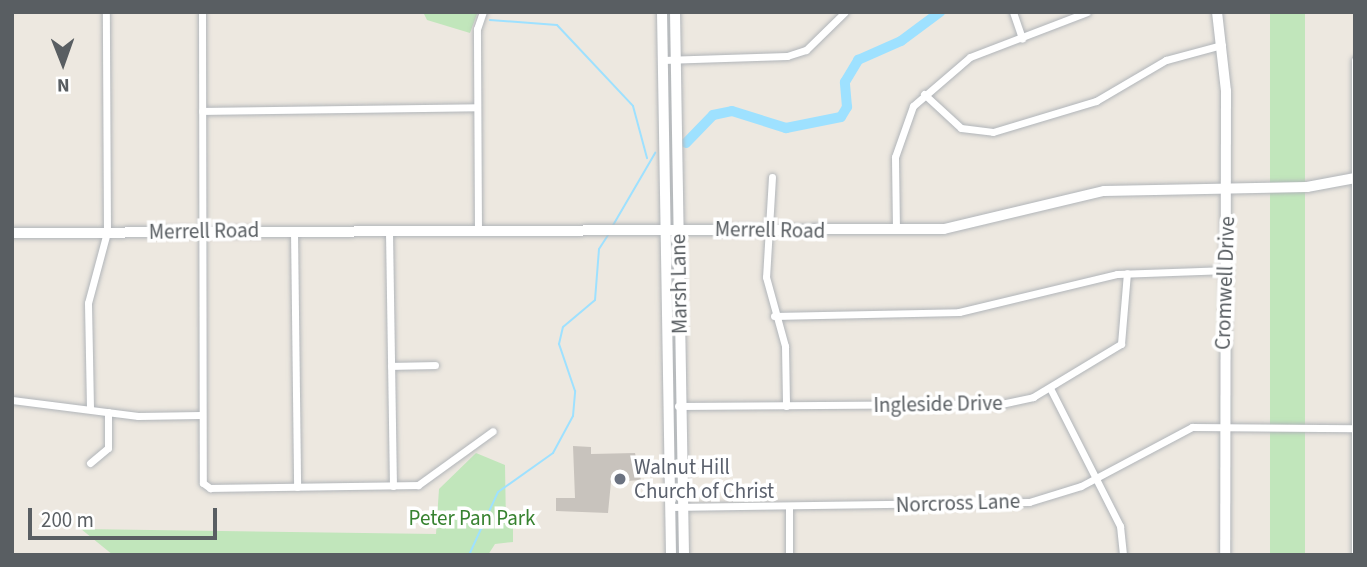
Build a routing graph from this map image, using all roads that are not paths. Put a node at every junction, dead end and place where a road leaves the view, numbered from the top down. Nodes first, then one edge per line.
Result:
1 (106, 12) edge
2 (202, 12) edge
3 (483, 12) edge
4 (662, 12) edge
5 (675, 12) edge
6 (845, 12) edge
7 (1013, 12) edge
8 (1087, 12) edge
9 (1217, 12) edge
10 (1022, 38) junction
11 (1222, 45) junction
12 (663, 60) junction
13 (1355, 60) edge
14 (676, 61) junction
15 (924, 94) junction
16 (476, 107) junction
17 (202, 111) junction
18 (772, 177) dead end
19 (1353, 179) edge
20 (1227, 188) junction
21 (766, 228) junction
22 (665, 229) junction
23 (678, 229) junction
24 (295, 230) junction
25 (896, 230) junction
26 (202, 231) junction
27 (107, 232) junction
28 (389, 232) junction
29 (478, 232) junction
30 (12, 233) edge
31 (1354, 248) edge
32 (1229, 270) junction
33 (1127, 273) junction
34 (774, 316) junction
35 (1355, 337) edge
36 (435, 365) dead end
37 (391, 366) junction
38 (1050, 388) junction
39 (12, 400) edge
40 (786, 405) junction
41 (681, 406) junction
42 (668, 407) junction
43 (90, 408) junction
44 (108, 412) junction
45 (201, 415) junction
46 (1223, 426) junction
47 (1354, 428) edge
48 (494, 431) dead end
49 (90, 463) dead end
50 (1097, 478) junction
51 (393, 486) junction
52 (297, 487) junction
53 (789, 506) junction
54 (670, 507) junction
55 (683, 507) junction
56 (671, 555) edge
57 (684, 555) edge
58 (789, 555) edge
59 (1123, 555) edge
60 (1225, 555) edge
61 (1355, 555) edge

1 - 27 street
2 - 17 street
3 - 16 street
4 - 12 street, Marsh Lane
5 - 14 street, Marsh Lane
6 - 14 street
7 - 10 street
8 - 10 street
9 - 11 street, Cromwell Drive
10 - 15 street
11 - 15 street
11 - 20 street, Cromwell Drive
12 - 14 street
12 - 22 street, Marsh Lane
13 - 19 street
14 - 23 street, Marsh Lane
15 - 25 street
16 - 17 street
16 - 29 street
17 - 26 street
18 - 21 street
19 - 20 street, Merrell Road
19 - 31 street
20 - 25 street, Merrell Road
20 - 32 street, Cromwell Drive
21 - 23 street, Merrell Road
21 - 25 street, Merrell Road
21 - 34 street
22 - 23 street, Merrell Road
22 - 29 street, Merrell Road
22 - 42 street, Marsh Lane
23 - 41 street, Marsh Lane
24 - 26 street, Merrell Road
24 - 28 street, Merrell Road
24 - 52 street
26 - 27 street, Merrell Road
26 - 45 street
27 - 30 street, Merrell Road
27 - 43 street
28 - 29 street, Merrell Road
28 - 37 street
31 - 35 street
32 - 33 street
32 - 46 street, Cromwell Drive
33 - 34 street
33 - 38 street, Ingleside Drive
34 - 40 street
35 - 47 street
36 - 37 street
37 - 51 street
38 - 40 street, Ingleside Drive
38 - 50 street
39 - 43 street
40 - 41 street, Ingleside Drive
41 - 42 street, Ingleside Drive
41 - 55 street, Marsh Lane
42 - 54 street, Marsh Lane
43 - 44 street
44 - 45 street
44 - 49 street
45 - 52 street
46 - 47 street, Norcross Lane
46 - 50 street, Norcross Lane
46 - 60 street, Cromwell Drive
47 - 61 street
48 - 51 street
50 - 53 street, Norcross Lane
50 - 59 street
51 - 52 street
53 - 55 street, Norcross Lane
53 - 58 street
54 - 55 street, Norcross Lane
54 - 56 street, Marsh Lane
55 - 57 street, Marsh Lane

